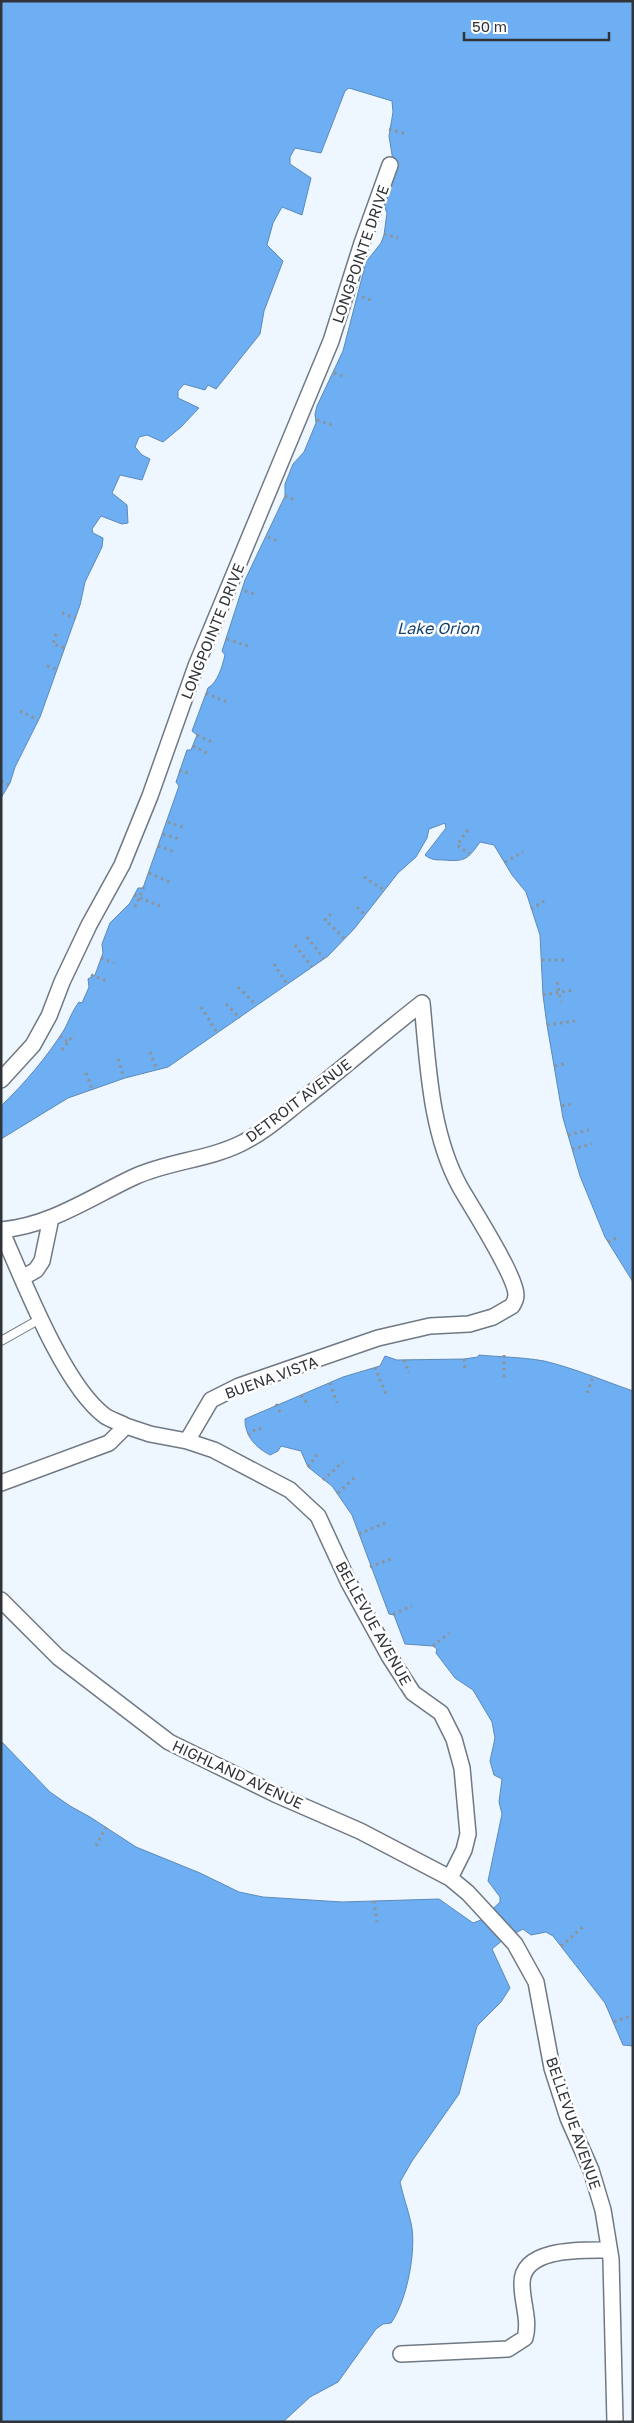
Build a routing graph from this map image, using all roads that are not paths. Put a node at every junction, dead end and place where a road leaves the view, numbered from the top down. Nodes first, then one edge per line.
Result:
1 (390, 165) dead end
2 (1, 1080) edge
3 (51, 1218) junction
4 (1, 1230) edge
5 (22, 1278) junction
6 (512, 1306) joint
7 (40, 1319) junction
8 (1, 1341) edge
9 (126, 1426) junction
10 (186, 1440) junction
11 (1, 1483) edge
12 (1, 1600) edge
13 (450, 1878) junction
14 (609, 2250) junction
15 (401, 2354) dead end
16 (615, 2422) edge

1 - 2 street, LONGPOINTE DRIVE
3 - 4 street, DETROIT AVENUE
3 - 5 street
3 - 6 street, DETROIT AVENUE
4 - 5 street
5 - 7 street
6 - 10 street, BUENA VISTA
7 - 8 lane
7 - 9 street
9 - 10 street
9 - 11 street
10 - 13 street, BELLEVUE AVENUE
12 - 13 street, HIGHLAND AVENUE
13 - 14 street, BELLEVUE AVENUE
14 - 15 street
14 - 16 street, BELLEVUE AVENUE

